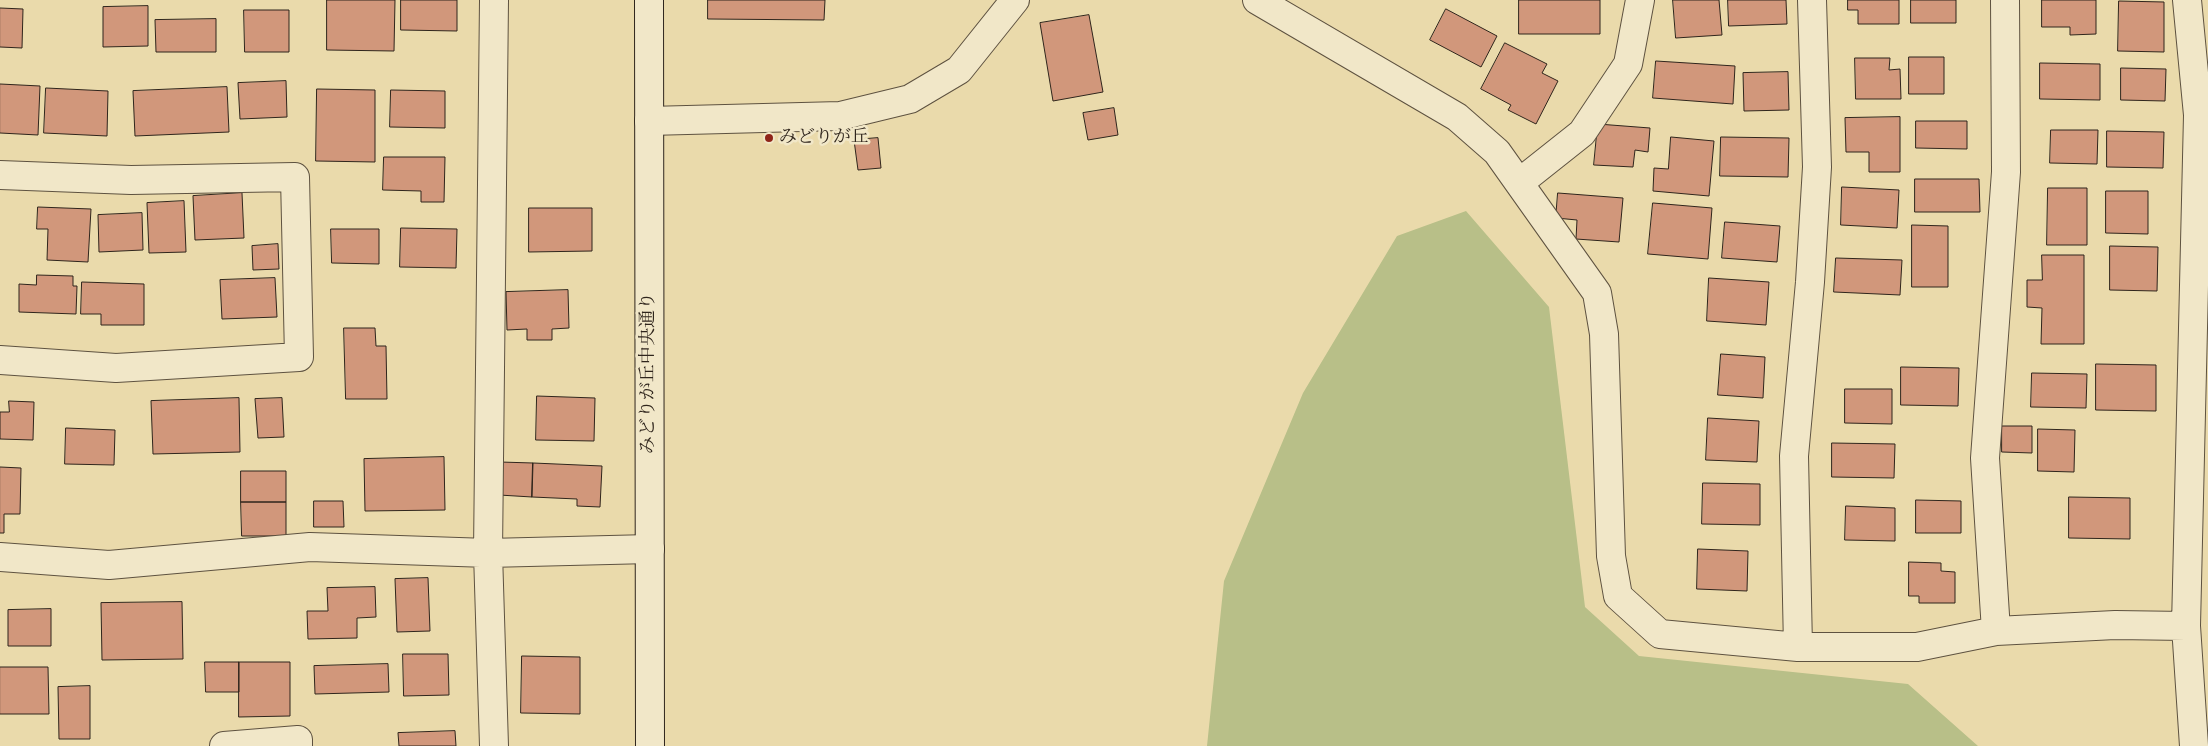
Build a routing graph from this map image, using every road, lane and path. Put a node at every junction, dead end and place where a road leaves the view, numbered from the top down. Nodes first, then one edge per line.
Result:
1 (494, 0) edge
2 (649, 0) edge
3 (1015, 0) edge
4 (1256, 0) edge
5 (1640, 0) edge
6 (1812, 0) edge
7 (2005, 0) edge
8 (2187, 0) edge
9 (649, 121) junction
10 (0, 175) edge
11 (1519, 183) junction
12 (0, 360) edge
13 (650, 550) junction
14 (488, 553) junction
15 (0, 557) edge
16 (2186, 626) junction
17 (1996, 631) junction
18 (1798, 647) junction
19 (224, 746) edge
20 (298, 746) edge
21 (494, 746) edge
22 (650, 746) edge
23 (2194, 746) edge

1 - 14 street
2 - 9 street, みどりが丘中央通り
3 - 9 street
4 - 11 street
5 - 11 street
6 - 18 street
7 - 17 street
8 - 16 street
9 - 13 street, みどりが丘中央通り
10 - 12 street
11 - 18 street
13 - 14 street
13 - 22 street, みどりが丘中央通り
14 - 15 street
14 - 21 street
16 - 17 street
16 - 23 street
17 - 18 street
19 - 20 street

